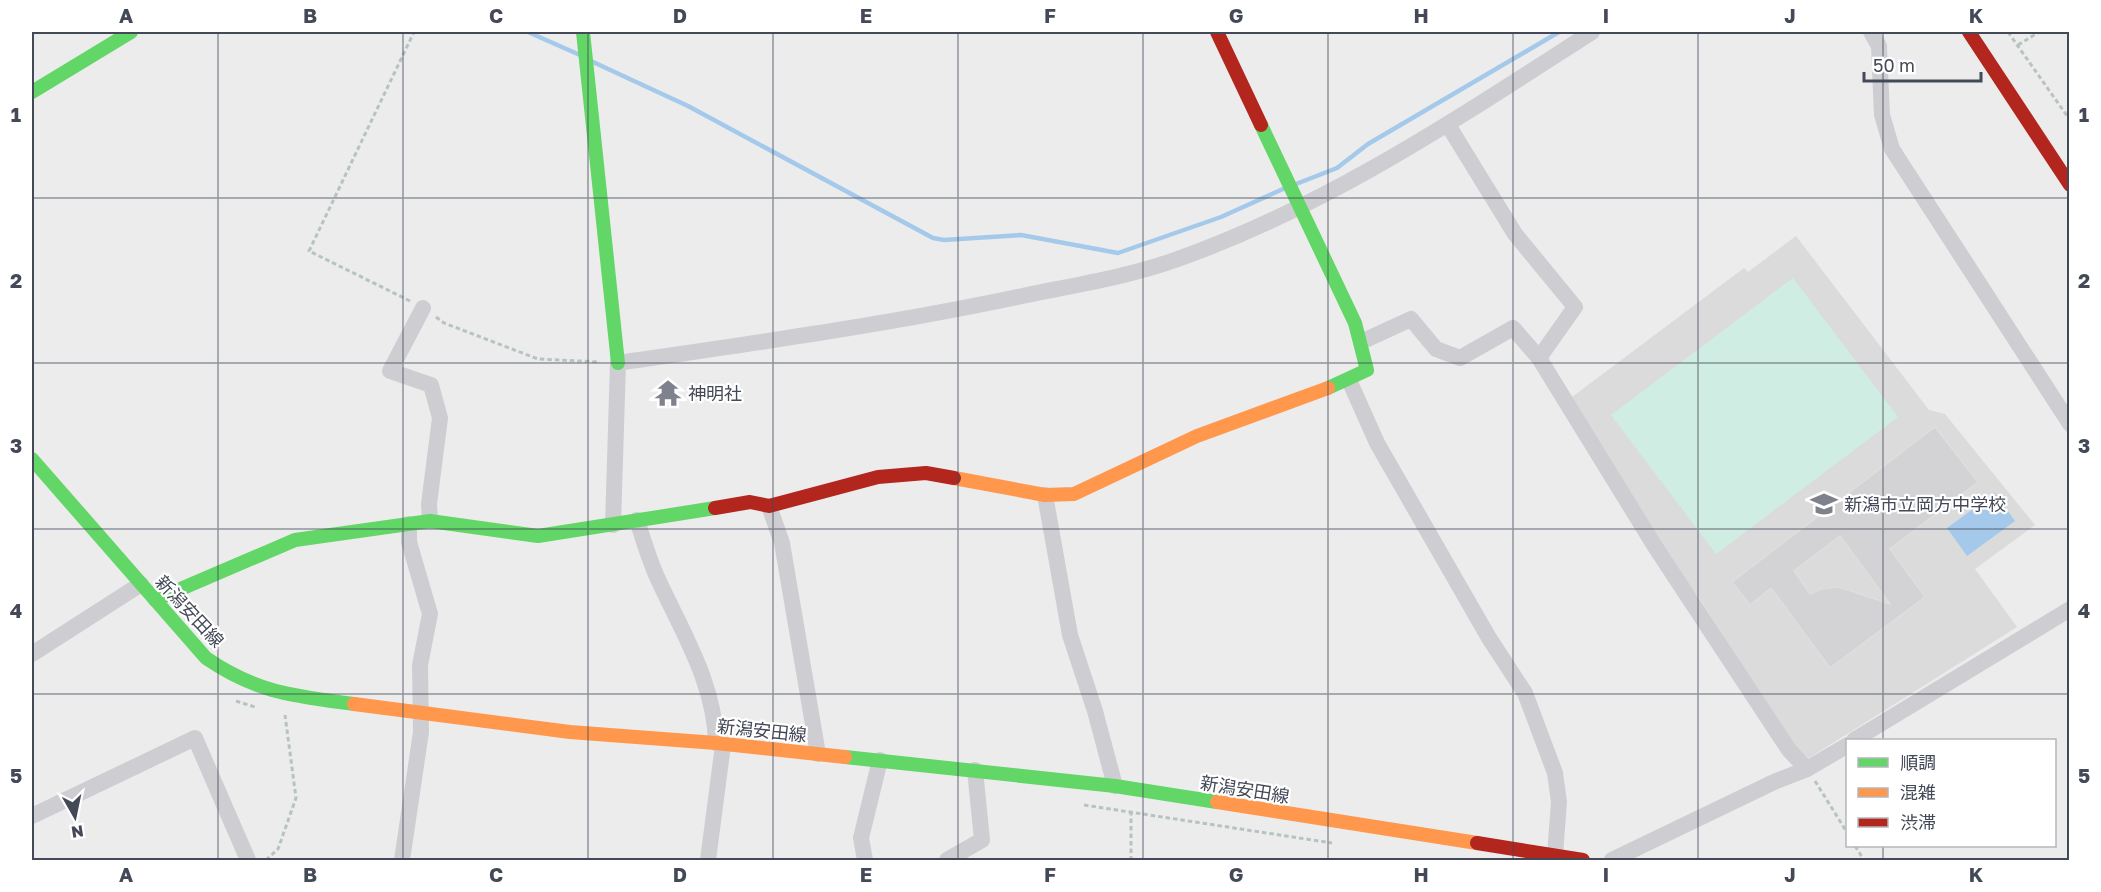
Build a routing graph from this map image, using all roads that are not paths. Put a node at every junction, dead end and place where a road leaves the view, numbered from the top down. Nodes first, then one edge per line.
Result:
1 (130, 32) edge
2 (583, 32) edge
3 (1217, 32) edge
4 (1592, 32) edge
5 (1871, 32) edge
6 (1969, 32) edge
7 (32, 92) edge
8 (1448, 125) junction
9 (2070, 185) edge
10 (1301, 209) junction
11 (423, 308) road end
12 (1362, 342) junction
13 (1539, 358) junction
14 (618, 363) junction
15 (1349, 380) junction
16 (2070, 424) edge
17 (32, 459) edge
18 (1045, 495) junction
19 (769, 506) junction
20 (637, 520) junction
21 (429, 521) junction
22 (408, 524) junction
23 (613, 525) junction
24 (141, 584) junction
25 (155, 600) junction
26 (2070, 609) edge
27 (32, 654) edge
28 (420, 714) junction
29 (1857, 739) edge
30 (719, 744) junction
31 (1846, 746) edge
32 (818, 754) junction
33 (880, 760) junction
34 (1808, 769) junction
35 (975, 770) junction
36 (1123, 788) junction
37 (32, 816) edge
38 (1555, 855) junction
39 (248, 861) edge
40 (402, 861) edge
41 (708, 861) edge
42 (865, 861) edge
43 (947, 861) edge
44 (1583, 861) edge
45 (1612, 861) edge

1 - 7 street
2 - 14 street
3 - 10 street
4 - 8 street
5 - 16 street
6 - 9 street
8 - 10 street
8 - 13 street
10 - 12 street
10 - 14 street
11 - 21 street
12 - 13 street
12 - 15 street
13 - 34 street
14 - 23 street
15 - 18 street
15 - 38 street
17 - 24 street, 新潟安田線
18 - 19 street
18 - 36 street
19 - 20 street
19 - 32 street
20 - 23 street
20 - 30 street
21 - 22 street
21 - 23 street
22 - 25 street
22 - 28 street
24 - 25 street, 新潟安田線
24 - 27 street
25 - 28 street, 新潟安田線
26 - 29 street
28 - 30 street, 新潟安田線
28 - 40 street
30 - 32 street, 新潟安田線
30 - 41 street
31 - 34 street
32 - 33 street, 新潟安田線
33 - 35 street, 新潟安田線
33 - 42 street
34 - 45 street
35 - 36 street, 新潟安田線
35 - 43 street
36 - 38 street, 新潟安田線
37 - 39 street
38 - 44 street, 新潟安田線

